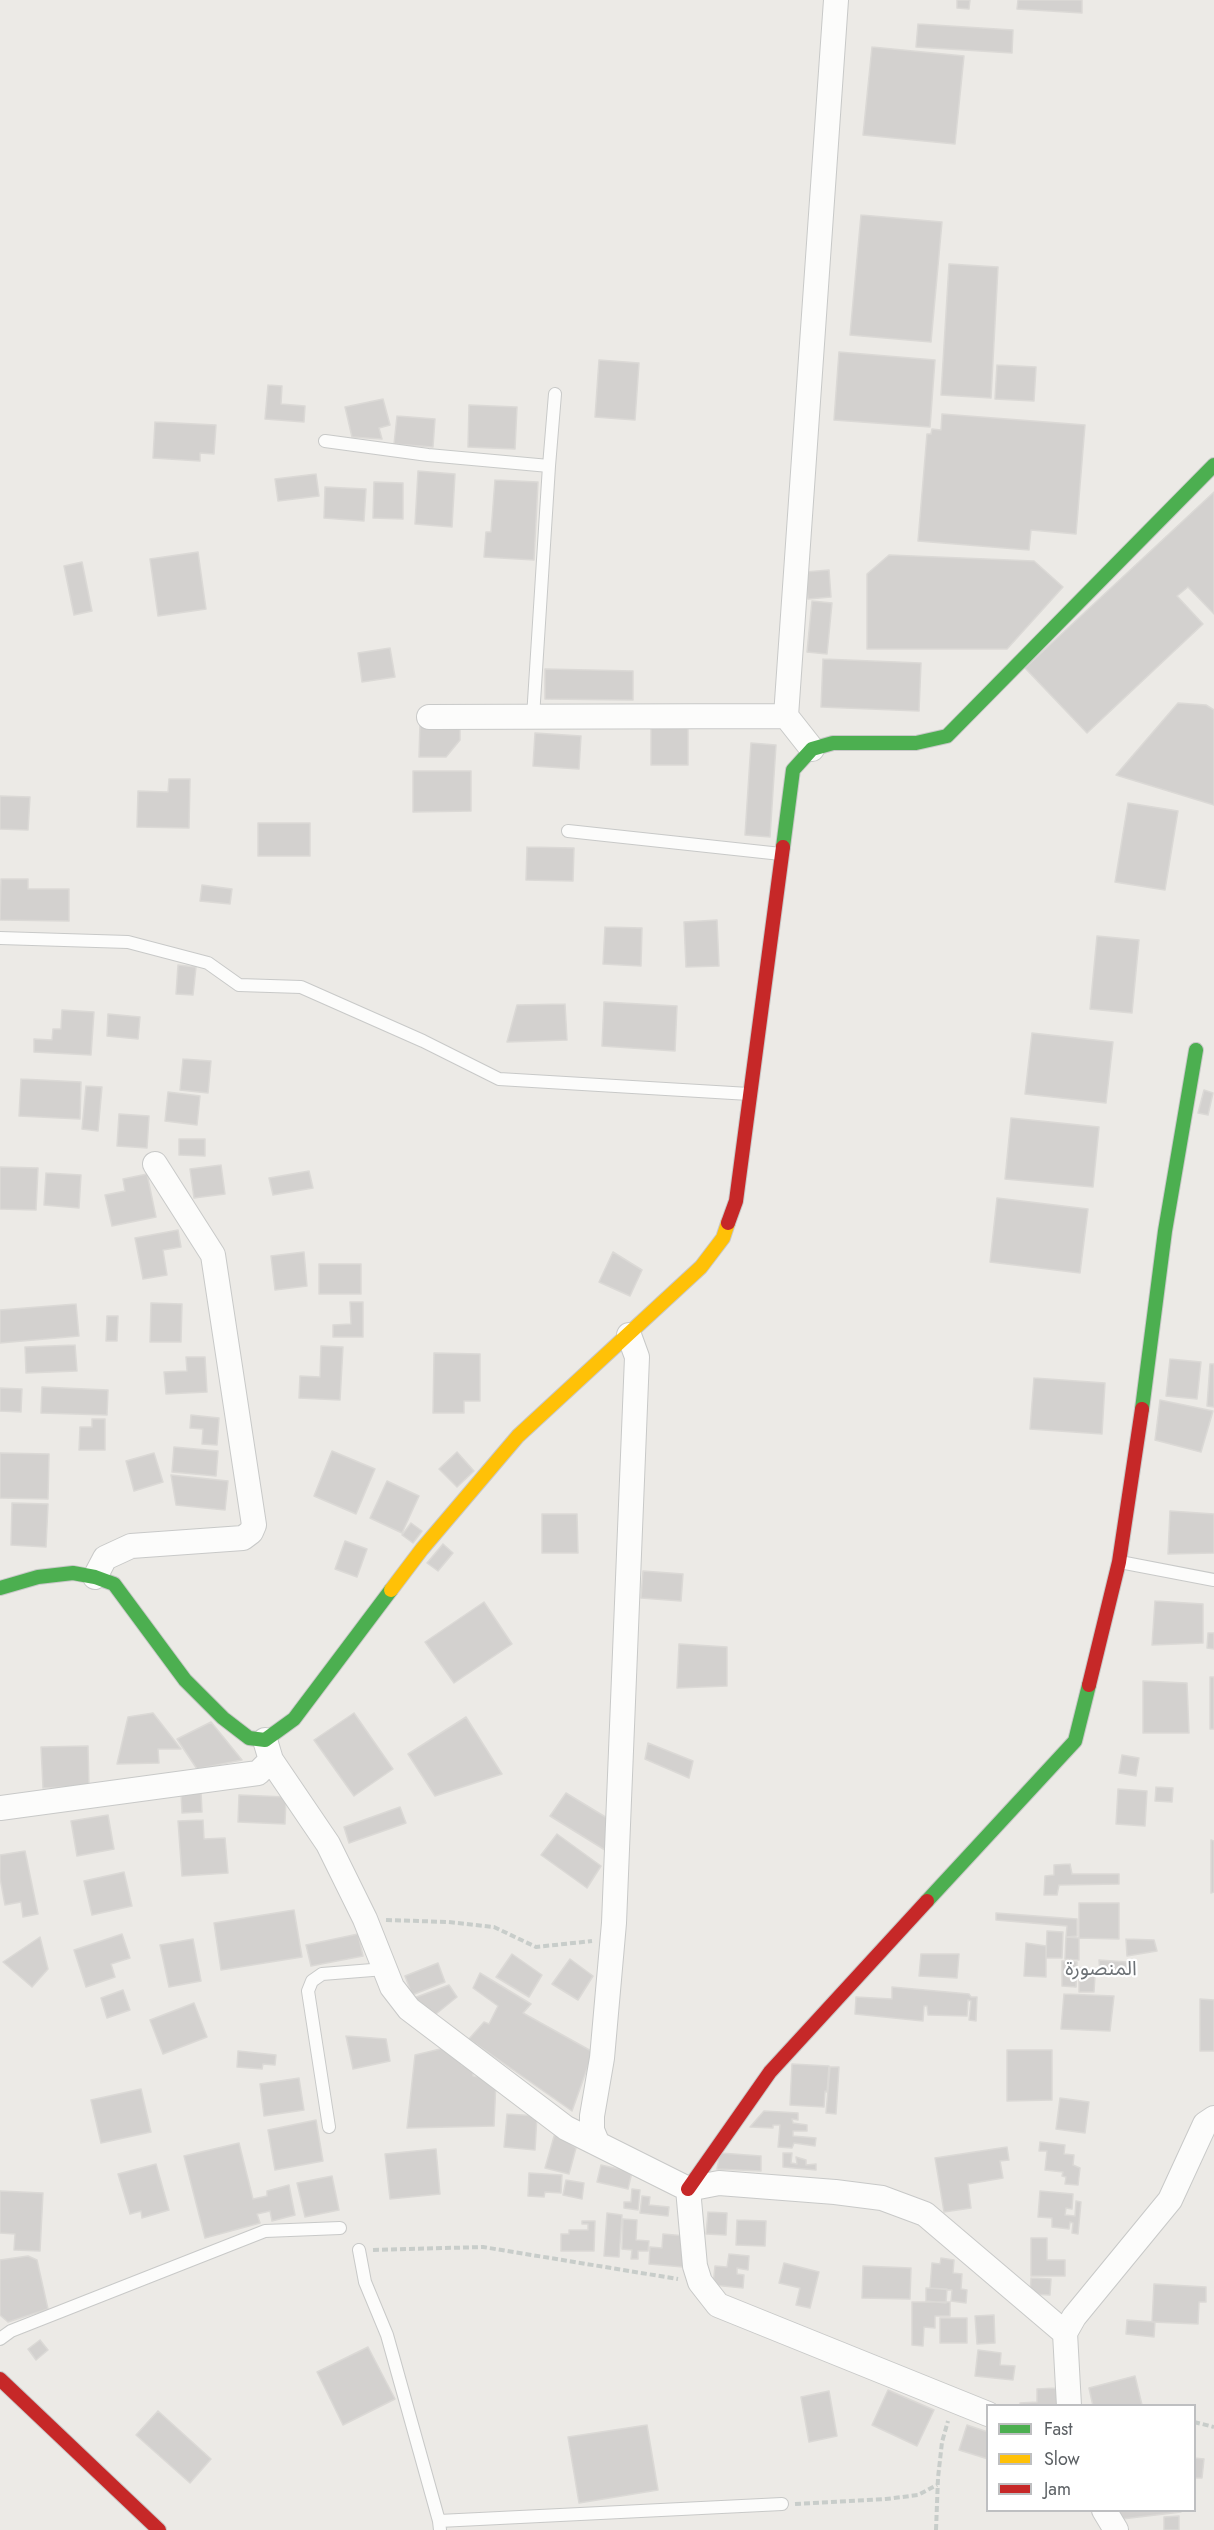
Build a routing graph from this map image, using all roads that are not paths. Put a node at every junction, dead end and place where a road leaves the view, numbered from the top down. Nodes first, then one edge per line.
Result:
1 (836, 0) edge
2 (555, 394) dead end
3 (325, 441) dead end
4 (1214, 465) edge
5 (549, 466) junction
6 (786, 716) junction
7 (429, 717) dead end
8 (533, 717) junction
9 (812, 749) junction
10 (568, 831) dead end
11 (782, 855) junction
12 (0, 939) edge
13 (1196, 1050) dead end
14 (750, 1094) junction
15 (155, 1164) dead end
16 (629, 1335) junction
17 (1119, 1562) junction
18 (95, 1577) junction
19 (1214, 1580) edge
20 (0, 1588) edge
21 (268, 1750) junction
22 (0, 1808) edge
23 (385, 1969) junction
24 (1214, 2118) edge
25 (329, 2127) dead end
26 (597, 2142) junction
27 (688, 2188) junction
28 (340, 2228) dead end
29 (359, 2250) road end
30 (1065, 2333) junction
31 (0, 2339) edge
32 (0, 2379) edge
33 (1069, 2404) edge
34 (986, 2414) edge
35 (782, 2504) road end
36 (1105, 2512) edge
37 (440, 2525) edge
38 (159, 2530) edge
39 (1116, 2530) edge

1 - 6 street
2 - 5 lane
3 - 5 lane
4 - 9 street
5 - 8 lane
6 - 8 street
6 - 9 street
7 - 8 street
9 - 11 street
10 - 11 lane
11 - 14 street
12 - 14 lane
13 - 17 street
14 - 16 street
15 - 18 street
16 - 21 street
16 - 26 street
17 - 19 lane
17 - 27 street
18 - 20 street
18 - 21 street
21 - 22 street
21 - 23 street
23 - 25 lane
23 - 26 street
24 - 30 street
26 - 27 street
27 - 30 street
27 - 34 street
28 - 31 lane
29 - 37 lane
30 - 33 street
32 - 38 street
35 - 37 lane
36 - 39 street

